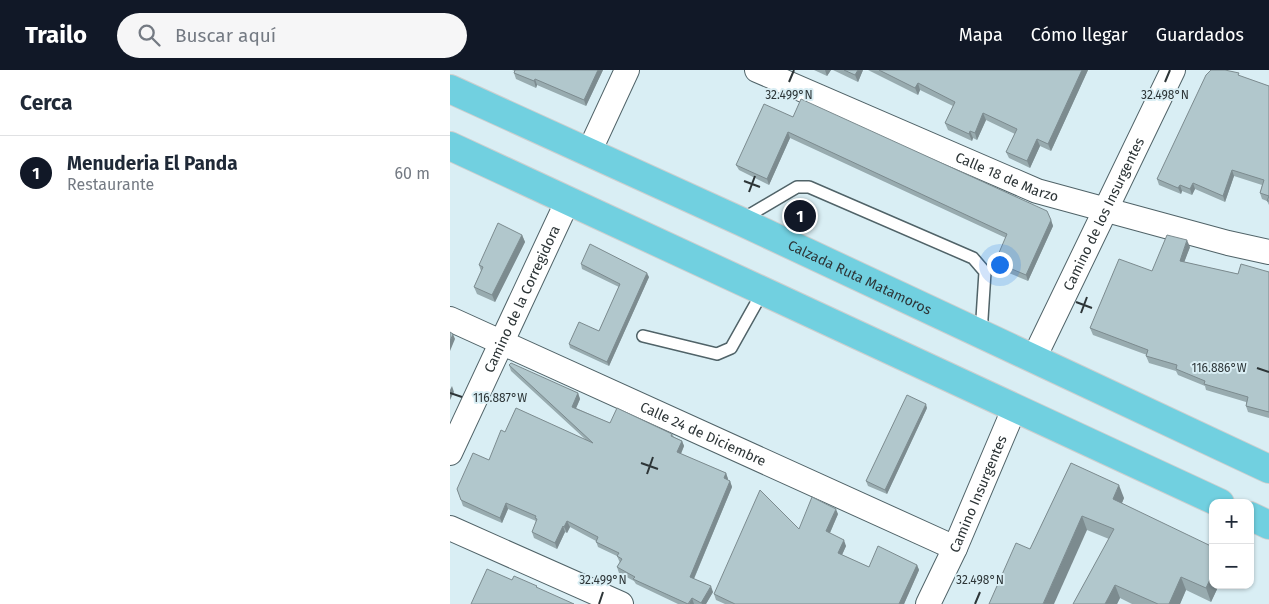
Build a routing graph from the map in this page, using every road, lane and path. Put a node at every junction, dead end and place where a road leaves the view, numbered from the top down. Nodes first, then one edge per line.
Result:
1 (627, 70) edge
2 (757, 70) edge
3 (1174, 70) edge
4 (450, 89) edge
5 (450, 146) edge
6 (589, 152) junction
7 (568, 200) junction
8 (1105, 209) junction
9 (740, 221) junction
10 (1269, 252) edge
11 (763, 291) junction
12 (450, 320) edge
13 (981, 334) junction
14 (643, 336) dead end
15 (501, 343) junction
16 (1034, 358) junction
17 (1014, 408) junction
18 (450, 453) edge
19 (1269, 469) edge
20 (1211, 499) edge
21 (450, 528) edge
22 (954, 548) junction
23 (621, 604) edge
24 (928, 604) edge

1 - 6 street
2 - 8 street, Calle 18 de Marzo
3 - 8 street, Camino de los Insurgentes
4 - 6 main road, Calzada Ruta Matamoros
5 - 7 main road
6 - 9 main road, Calzada Ruta Matamoros
7 - 11 main road
7 - 15 street, Camino de la Corregidora
8 - 10 street, Calle 18 de Marzo
8 - 16 street, Camino de los Insurgentes
9 - 13 main road, Calzada Ruta Matamoros
9 - 13 lane
11 - 14 lane
11 - 17 main road
12 - 15 street, Calle 24 de Diciembre
13 - 16 main road, Calzada Ruta Matamoros
15 - 18 street, Camino de la Corregidora
15 - 22 street, Calle 24 de Diciembre
16 - 19 main road, Calzada Ruta Matamoros
17 - 20 main road
17 - 22 street, Camino Insurgentes
21 - 23 street
22 - 24 street, Camino Insurgentes

